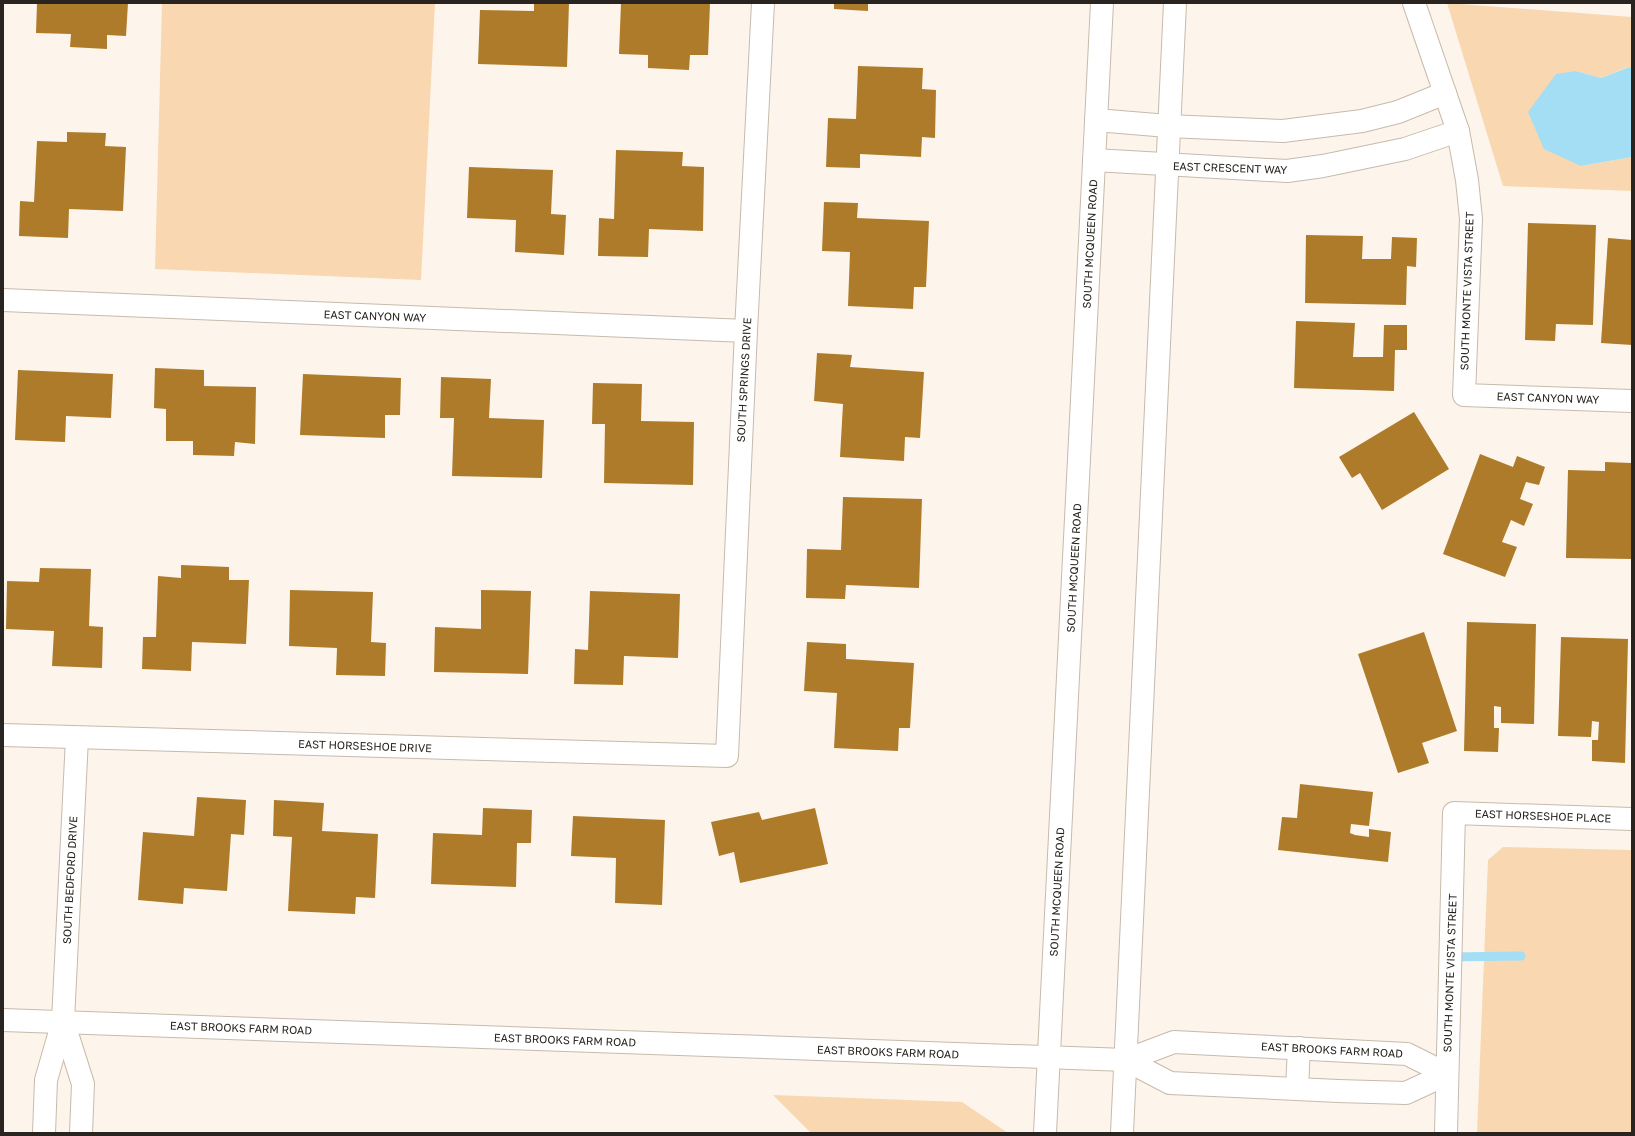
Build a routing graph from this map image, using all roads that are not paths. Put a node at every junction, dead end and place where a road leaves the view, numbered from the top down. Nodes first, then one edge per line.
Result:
1 (763, 3) edge
2 (1102, 3) edge
3 (1175, 3) edge
4 (1414, 3) edge
5 (1445, 93) junction
6 (1096, 120) junction
7 (1168, 126) junction
8 (1458, 131) junction
9 (1094, 160) junction
10 (1166, 165) junction
11 (3, 300) edge
12 (746, 331) junction
13 (1464, 395) joint
14 (1632, 401) edge
15 (3, 735) edge
16 (77, 738) junction
17 (727, 756) joint
18 (1454, 813) joint
19 (1632, 819) edge
20 (3, 1020) edge
21 (63, 1021) junction
22 (1299, 1048) junction
23 (1049, 1058) junction
24 (1126, 1060) junction
25 (1447, 1074) junction
26 (1297, 1088) junction
27 (44, 1133) edge
28 (81, 1133) edge
29 (1045, 1133) edge
30 (1122, 1133) edge
31 (1446, 1133) edge

1 - 12 street, SOUTH SPRINGS DRIVE
2 - 6 street, SOUTH MCQUEEN ROAD
3 - 7 street
4 - 5 street, SOUTH MONTE VISTA STREET
5 - 7 street
5 - 8 street, SOUTH MONTE VISTA STREET
6 - 7 street
6 - 9 street, SOUTH MCQUEEN ROAD
7 - 10 street
8 - 10 street, EAST CRESCENT WAY
8 - 13 street, SOUTH MONTE VISTA STREET
9 - 10 street, EAST CRESCENT WAY
9 - 23 street, SOUTH MCQUEEN ROAD
10 - 24 street
11 - 12 street, EAST CANYON WAY
12 - 17 street, SOUTH SPRINGS DRIVE
13 - 14 street, EAST CANYON WAY
15 - 16 street, EAST HORSESHOE DRIVE
16 - 17 street, EAST HORSESHOE DRIVE
16 - 21 street, SOUTH BEDFORD DRIVE
18 - 19 street, EAST HORSESHOE PLACE
18 - 25 street, SOUTH MONTE VISTA STREET
20 - 21 street, EAST BROOKS FARM ROAD
21 - 23 street, EAST BROOKS FARM ROAD
21 - 27 street, SOUTH BEDFORD DRIVE
21 - 28 street, SOUTH BEDFORD DRIVE
22 - 24 street, EAST BROOKS FARM ROAD
22 - 25 street, EAST BROOKS FARM ROAD
22 - 26 street
23 - 24 street, EAST BROOKS FARM ROAD
23 - 29 street, SOUTH MCQUEEN ROAD
24 - 26 street, EAST BROOKS FARM ROAD
24 - 30 street
25 - 26 street, EAST BROOKS FARM ROAD
25 - 31 street, SOUTH MONTE VISTA STREET

